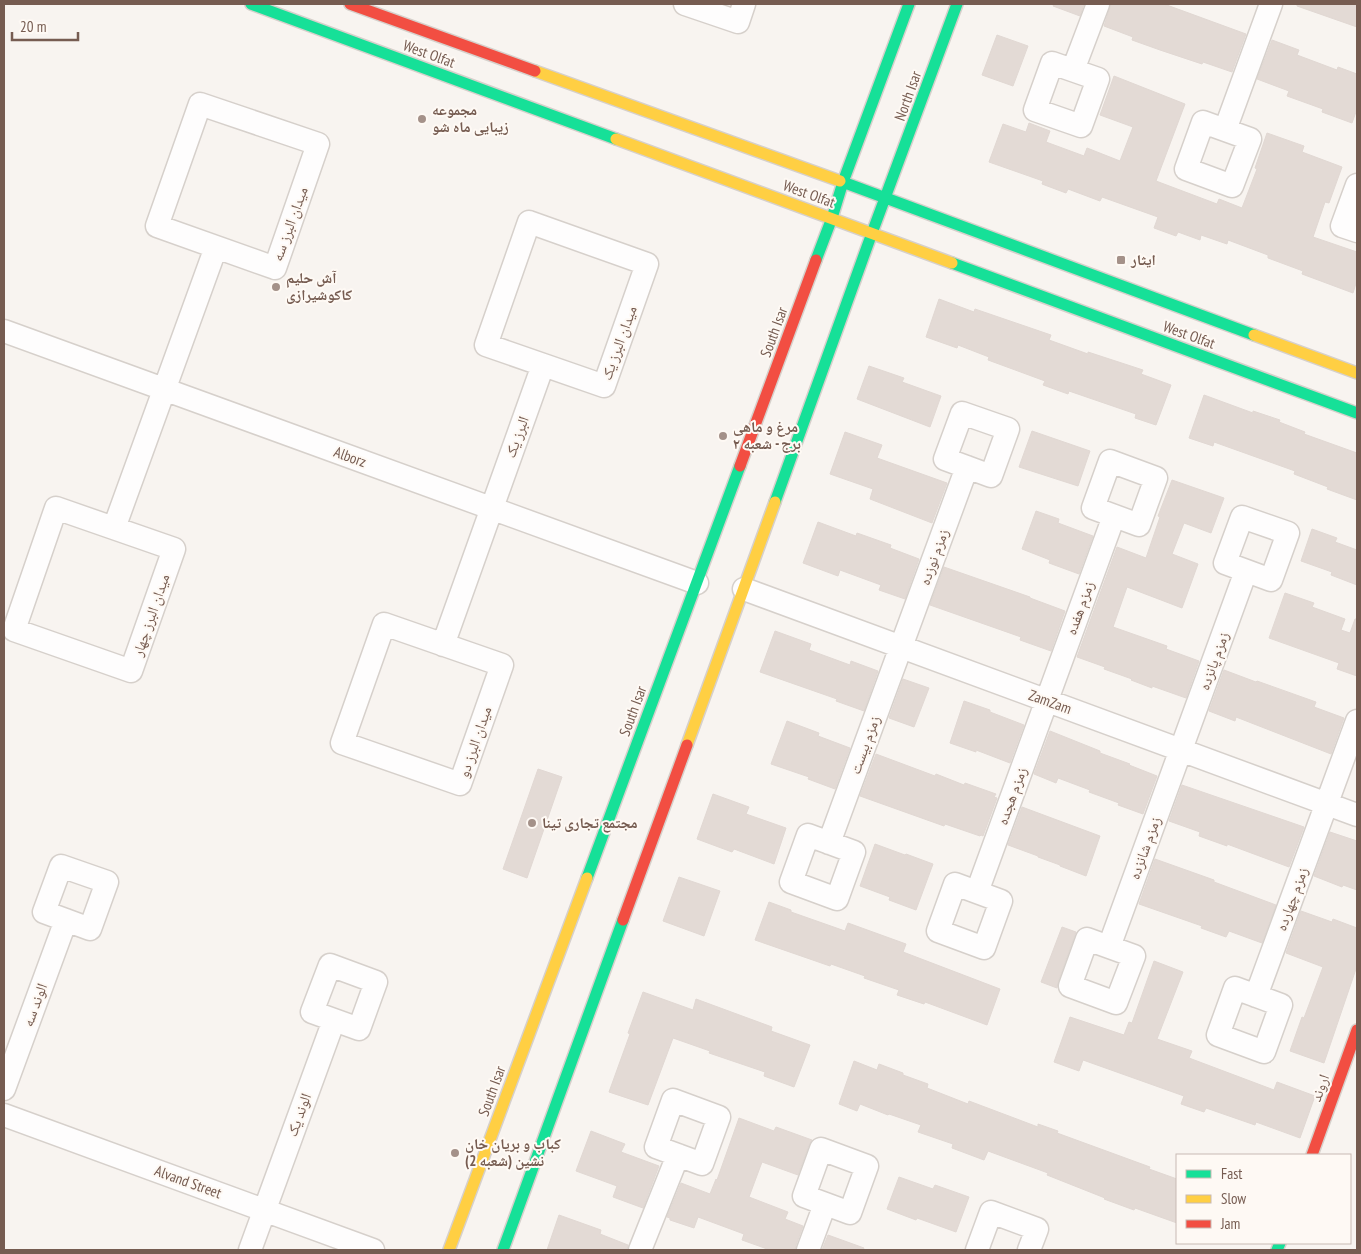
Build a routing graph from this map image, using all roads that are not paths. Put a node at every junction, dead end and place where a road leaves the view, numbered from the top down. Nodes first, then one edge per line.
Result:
1 (251, 4) edge
2 (350, 4) edge
3 (684, 4) edge
4 (744, 4) edge
5 (909, 4) edge
6 (957, 4) edge
7 (1098, 4) edge
8 (1271, 4) edge
9 (1073, 70) dead end
10 (1225, 130) dead end
11 (843, 182) junction
12 (1357, 184) edge
13 (886, 198) junction
14 (832, 218) junction
15 (1357, 231) edge
16 (872, 233) junction
17 (216, 247) junction
18 (4, 331) edge
19 (543, 365) junction
20 (1357, 373) edge
21 (164, 390) junction
22 (1357, 413) edge
23 (966, 467) dead end
24 (492, 508) junction
25 (1114, 516) dead end
26 (114, 528) junction
27 (1246, 571) dead end
28 (697, 583) junction
29 (744, 589) junction
30 (443, 644) junction
31 (901, 647) junction
32 (1047, 701) junction
33 (1357, 721) edge
34 (1181, 750) junction
35 (1327, 803) junction
36 (1357, 815) edge
37 (829, 843) dead end
38 (977, 892) dead end
39 (66, 920) dead end
40 (1109, 947) dead end
41 (1256, 996) dead end
42 (334, 1020) dead end
43 (1357, 1030) edge
44 (4, 1089) edge
45 (4, 1115) edge
46 (1312, 1154) edge
47 (678, 1155) dead end
48 (825, 1204) dead end
49 (264, 1210) junction
50 (250, 1250) edge
51 (373, 1250) edge
52 (449, 1250) edge
53 (503, 1250) edge
54 (640, 1250) edge
55 (808, 1250) edge
56 (977, 1250) edge
57 (1029, 1250) edge

1 - 14 main road, West Olfat
2 - 11 main road, West Olfat
3 - 4 street
5 - 11 main road, North Isar
6 - 13 main road, North Isar
7 - 9 street
8 - 10 street
11 - 13 main road, West Olfat
11 - 14 main road, South Isar
12 - 15 street
13 - 16 main road
13 - 20 main road, West Olfat
14 - 16 main road, West Olfat
14 - 28 main road, South Isar
16 - 22 main road, West Olfat
16 - 29 main road
17 - 17 street, میدان البرز سه
17 - 21 street
18 - 21 street, Alborz
19 - 19 street, میدان البرز یک
19 - 24 street, البرز یک
21 - 24 street, Alborz
21 - 26 street
23 - 31 street, زمزم نوزده
24 - 28 street, Alborz
24 - 30 street, البرز یک
25 - 32 street, زمزم هفده
26 - 26 street, میدان البرز چهار
27 - 34 street, زمزم پانزده
28 - 52 main road, South Isar
29 - 31 street, ZamZam
29 - 53 main road
30 - 30 street, میدان البرز دو
31 - 32 street, ZamZam
31 - 37 street, زمزم بیست
32 - 34 street, ZamZam
32 - 38 street, زمزم هجده
33 - 35 street, زمزم چهارده
34 - 35 street, ZamZam
34 - 40 street, زمزم شانزده
35 - 36 street, ZamZam
35 - 41 street, زمزم چهارده
39 - 44 street, الوند سه
42 - 49 street, الوند یک
43 - 46 main road, اروند
45 - 49 street, Alvand Street
47 - 54 street
48 - 55 street
49 - 50 street, الوند یک
49 - 51 street, Alvand Street
56 - 57 street

